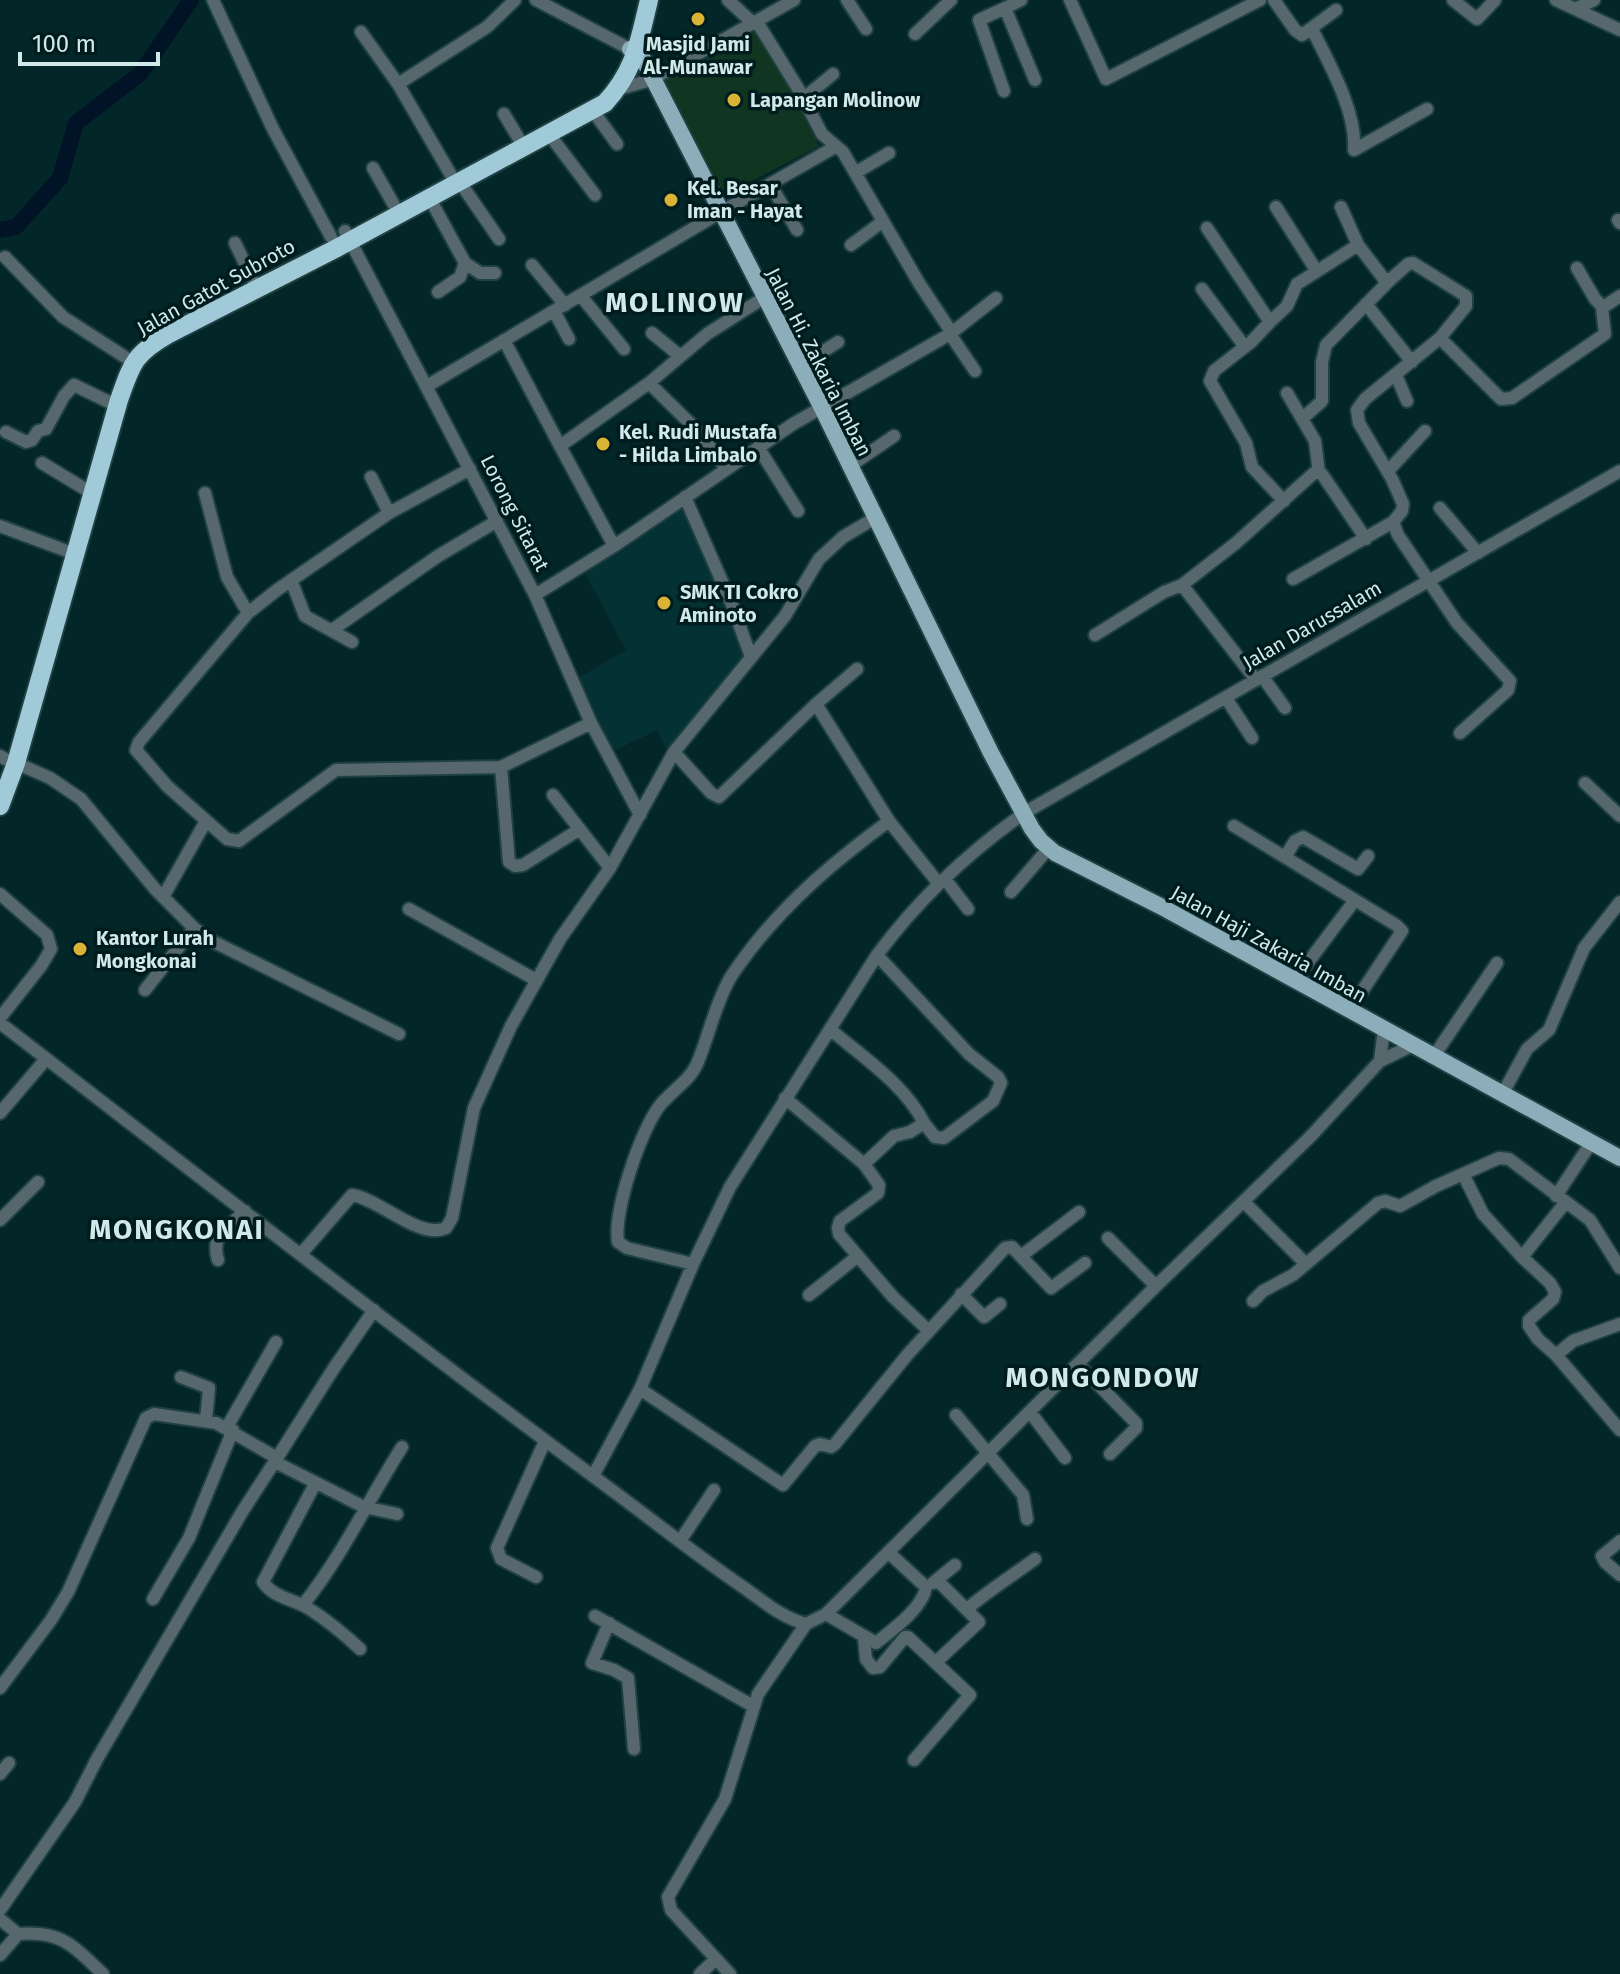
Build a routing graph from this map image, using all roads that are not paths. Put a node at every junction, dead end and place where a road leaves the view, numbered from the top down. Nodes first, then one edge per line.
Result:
1 (213, 0) edge
2 (515, 0) edge
3 (536, 0) edge
4 (641, 0) edge
5 (649, 0) edge
6 (728, 0) edge
7 (794, 0) edge
8 (847, 0) edge
9 (951, 0) edge
10 (1022, 0) edge
11 (1070, 0) edge
12 (1260, 0) edge
13 (1274, 0) edge
14 (1453, 0) edge
15 (1495, 0) edge
16 (1556, 0) edge
17 (1594, 0) edge
18 (1005, 8) junction
19 (1575, 9) junction
20 (1336, 10) dead end
21 (756, 23) junction
22 (866, 29) dead end
23 (1312, 29) junction
24 (1620, 30) edge
25 (361, 32) dead end
26 (915, 34) dead end
27 (633, 50) junction
28 (833, 74) dead end
29 (651, 80) junction
30 (1035, 80) dead end
31 (398, 84) junction
32 (1004, 91) dead end
33 (605, 98) junction
34 (804, 98) junction
35 (1427, 109) dead end
36 (504, 114) dead end
37 (555, 127) junction
38 (519, 139) junction
39 (617, 144) dead end
40 (835, 147) junction
41 (889, 153) dead end
42 (373, 168) dead end
43 (855, 173) junction
44 (455, 178) junction
45 (770, 184) junction
46 (595, 195) dead end
47 (429, 197) junction
48 (394, 205) junction
49 (1276, 207) dead end
50 (1341, 207) dead end
51 (721, 212) junction
52 (882, 222) junction
53 (1207, 228) dead end
54 (797, 230) dead end
55 (342, 236) junction
56 (499, 239) dead end
57 (235, 243) dead end
58 (851, 245) dead end
59 (1358, 245) junction
60 (5, 257) dead end
61 (465, 263) junction
62 (532, 265) dead end
63 (1577, 268) dead end
64 (1316, 270) junction
65 (495, 273) dead end
66 (1391, 279) junction
67 (253, 280) junction
68 (1202, 289) dead end
69 (438, 292) dead end
70 (581, 296) junction
71 (1620, 296) edge
72 (765, 297) junction
73 (996, 298) dead end
74 (1366, 304) junction
75 (1603, 307) junction
76 (560, 308) junction
77 (1270, 322) junction
78 (170, 328) junction
79 (652, 333) dead end
80 (951, 333) junction
81 (1440, 338) junction
82 (569, 339) dead end
83 (504, 340) junction
84 (838, 342) dead end
85 (1245, 347) junction
86 (624, 349) dead end
87 (120, 354) junction
88 (680, 356) junction
89 (1412, 362) junction
90 (800, 366) junction
91 (975, 371) dead end
92 (1396, 375) junction
93 (649, 383) junction
94 (427, 386) junction
95 (1287, 393) dead end
96 (1407, 401) dead end
97 (109, 402) junction
98 (822, 408) junction
99 (1303, 418) junction
100 (1425, 431) dead end
101 (6, 432) dead end
102 (894, 436) dead end
103 (560, 446) junction
104 (758, 447) junction
105 (42, 463) dead end
106 (850, 466) junction
107 (470, 469) junction
108 (726, 469) junction
109 (1388, 471) junction
110 (1620, 471) edge
111 (1319, 473) junction
112 (371, 477) dead end
113 (85, 489) junction
114 (205, 493) dead end
115 (685, 497) junction
116 (1284, 501) junction
117 (1440, 508) dead end
118 (798, 511) dead end
119 (389, 513) junction
120 (875, 518) junction
121 (497, 521) junction
122 (1393, 522) junction
123 (0, 526) edge
124 (1366, 539) junction
125 (614, 546) junction
126 (67, 551) junction
127 (1478, 553) junction
128 (1293, 579) dead end
129 (1428, 582) junction
130 (284, 585) junction
131 (1182, 585) junction
132 (535, 595) junction
133 (248, 613) junction
134 (52, 616) junction
135 (332, 630) junction
136 (1095, 635) dead end
137 (352, 642) dead end
138 (751, 657) junction
139 (857, 669) dead end
140 (1259, 678) junction
141 (1226, 698) junction
142 (966, 699) joint
143 (816, 704) junction
144 (1285, 708) dead end
145 (591, 723) junction
146 (1460, 733) dead end
147 (1252, 738) dead end
148 (674, 752) junction
149 (7, 759) edge
150 (501, 767) junction
151 (0, 778) edge
152 (1585, 783) dead end
153 (553, 795) dead end
154 (0, 806) edge
155 (1024, 813) junction
156 (640, 815) junction
157 (1620, 816) edge
158 (206, 821) junction
159 (889, 821) junction
160 (1234, 826) dead end
161 (580, 829) junction
162 (1048, 849) junction
163 (1368, 856) dead end
164 (1285, 857) junction
165 (610, 868) junction
166 (942, 882) junction
167 (1011, 892) dead end
168 (0, 894) edge
169 (163, 897) junction
170 (1355, 900) junction
171 (1620, 902) edge
172 (409, 909) dead end
173 (968, 909) dead end
174 (194, 928) junction
175 (877, 955) junction
176 (1497, 963) dead end
177 (536, 980) junction
178 (1294, 981) junction
179 (145, 990) dead end
180 (1349, 1011) junction
181 (0, 1020) edge
182 (1384, 1029) junction
183 (831, 1030) junction
184 (399, 1034) dead end
185 (1413, 1045) junction
186 (1434, 1056) junction
187 (46, 1059) junction
188 (1380, 1061) junction
189 (1503, 1093) junction
190 (785, 1098) junction
191 (0, 1113) edge
192 (924, 1123) junction
193 (1591, 1143) junction
194 (1620, 1158) edge
195 (864, 1164) junction
196 (1463, 1174) junction
197 (38, 1182) dead end
198 (1560, 1199) junction
199 (1244, 1202) junction
200 (245, 1211) junction
201 (1079, 1212) dead end
202 (0, 1220) edge
203 (1108, 1238) dead end
204 (301, 1254) junction
205 (858, 1256) junction
206 (1021, 1256) junction
207 (1522, 1257) junction
208 (218, 1260) dead end
209 (1085, 1263) dead end
210 (1305, 1263) junction
211 (693, 1264) junction
212 (1620, 1268) edge
213 (1156, 1286) junction
214 (961, 1294) junction
215 (809, 1295) dead end
216 (1253, 1301) dead end
217 (1000, 1304) dead end
218 (374, 1310) junction
219 (1620, 1324) edge
220 (929, 1331) junction
221 (276, 1342) dead end
222 (1556, 1355) junction
223 (1078, 1364) junction
224 (181, 1377) dead end
225 (640, 1389) junction
226 (1030, 1412) junction
227 (956, 1415) dead end
228 (206, 1420) junction
229 (230, 1429) junction
230 (1620, 1430) edge
231 (545, 1441) junction
232 (402, 1447) dead end
233 (988, 1453) junction
234 (1110, 1454) dead end
235 (1065, 1458) dead end
236 (276, 1460) junction
237 (589, 1473) junction
238 (315, 1484) junction
239 (714, 1490) dead end
240 (364, 1507) junction
241 (397, 1514) dead end
242 (1027, 1519) dead end
243 (680, 1541) junction
244 (1620, 1541) edge
245 (888, 1552) junction
246 (1035, 1559) dead end
247 (955, 1565) dead end
248 (1620, 1575) edge
249 (536, 1577) dead end
250 (932, 1584) junction
251 (153, 1599) dead end
252 (303, 1605) junction
253 (967, 1609) junction
254 (826, 1614) junction
255 (595, 1616) dead end
256 (609, 1623) junction
257 (806, 1624) junction
258 (864, 1638) junction
259 (360, 1649) dead end
260 (936, 1662) junction
261 (0, 1688) edge
262 (753, 1706) junction
263 (634, 1749) dead end
264 (914, 1760) dead end
265 (9, 1763) dead end
266 (0, 1774) edge
267 (0, 1910) edge
268 (0, 1919) edge
269 (18, 1934) junction
270 (0, 1955) edge
271 (716, 1959) junction
272 (103, 1974) edge
273 (700, 1974) edge
274 (730, 1974) edge

1 - 55 street, Lorong Sitarat
2 - 31 street
3 - 27 street
4 - 27 highway
5 - 27 highway
6 - 21 street
7 - 21 street
8 - 22 street
9 - 26 street
10 - 18 street
11 - 12 street
13 - 23 street
14 - 15 street
16 - 19 street
17 - 19 street
18 - 30 street
18 - 32 street
19 - 24 street
20 - 23 street
21 - 29 street
21 - 34 street
23 - 35 street
25 - 31 street
27 - 29 main road, Jalan Hi. Zakaria Imban
27 - 33 highway
28 - 34 street
29 - 33 street
29 - 51 main road, Jalan Hi. Zakaria Imban
31 - 44 street
33 - 37 highway, Jalan Gatot Subroto
33 - 39 street
34 - 40 street
36 - 38 street
37 - 38 highway, Jalan Gatot Subroto
37 - 44 highway, Jalan Gatot Subroto
37 - 46 street
38 - 44 highway, Jalan Gatot Subroto
40 - 43 street
40 - 45 street
41 - 43 street
42 - 48 street
43 - 52 street
44 - 47 highway, Jalan Gatot Subroto
44 - 48 highway, Jalan Gatot Subroto
44 - 56 street
45 - 51 street
45 - 54 street
47 - 55 highway, Jalan Gatot Subroto
47 - 61 street
48 - 55 highway, Jalan Gatot Subroto
49 - 64 street
50 - 59 street
51 - 70 street
51 - 72 main road, Jalan Hi. Zakaria Imban
52 - 58 street
52 - 80 street
53 - 77 street
55 - 67 highway, Jalan Gatot Subroto
55 - 78 highway, Jalan Gatot Subroto
55 - 94 street, Lorong Sitarat
57 - 67 street
59 - 64 street
59 - 66 street
60 - 87 street
61 - 65 street
61 - 69 street
62 - 76 street
63 - 75 street
64 - 77 street
66 - 74 street
66 - 81 street
67 - 78 highway, Jalan Gatot Subroto
68 - 85 street
70 - 76 street
70 - 86 street
71 - 75 street
72 - 88 street
72 - 90 main road, Jalan Hi. Zakaria Imban
73 - 80 street, Lorong Sitarat
74 - 89 street
74 - 99 street
75 - 81 street
76 - 82 street
76 - 83 street
77 - 85 street
78 - 87 highway, Jalan Gatot Subroto
78 - 134 highway, Jalan Gatot Subroto
79 - 88 street
80 - 91 street
80 - 98 street, Lorong Sitarat
81 - 89 street
83 - 94 street
83 - 103 street
84 - 90 street
85 - 116 street
87 - 97 highway, Jalan Gatot Subroto
88 - 93 street
89 - 92 street
90 - 98 main road, Jalan Hi. Zakaria Imban
92 - 96 street
92 - 109 street
93 - 103 street
93 - 108 street
94 - 107 street, Lorong Sitarat
95 - 99 street
97 - 101 street
97 - 113 highway, Jalan Gatot Subroto
98 - 104 street, Lorong Sitarat
98 - 106 main road, Jalan Hi. Zakaria Imban
99 - 111 street
100 - 109 street
102 - 106 street
103 - 125 street
104 - 108 street, Lorong Sitarat
104 - 118 street
105 - 113 street
106 - 120 main road, Jalan Hi. Zakaria Imban
107 - 119 street
107 - 121 street, Lorong Sitarat
108 - 115 street, Lorong Sitarat
109 - 122 street
110 - 127 street, Jalan Darussalam
111 - 116 street
111 - 124 street
112 - 119 street
113 - 126 highway, Jalan Gatot Subroto
114 - 133 street
115 - 125 street, Lorong Sitarat
115 - 138 street
116 - 131 street
117 - 127 street
119 - 130 street
120 - 138 street
120 - 142 main road, Jalan Hi. Zakaria Imban
121 - 132 street, Lorong Sitarat
121 - 135 street
122 - 124 street
122 - 129 street
123 - 126 street
124 - 128 street
125 - 132 street, Lorong Sitarat
126 - 134 highway, Jalan Gatot Subroto
127 - 129 street, Jalan Darussalam
129 - 140 street, Jalan Darussalam
129 - 146 street
130 - 133 street
130 - 135 street
131 - 136 street
131 - 140 street
132 - 145 street
133 - 158 street
134 - 149 highway, Jalan Gatot Subroto
135 - 137 street
138 - 148 street
139 - 143 street
140 - 141 street, Jalan Darussalam
140 - 144 street
141 - 147 street
141 - 155 street, Jalan Darussalam
142 - 155 main road, Jalan Haji Zakaria Imban
143 - 148 street
143 - 159 street
145 - 150 street
145 - 156 street
148 - 156 street
149 - 151 highway, Jalan Gatot Subroto
149 - 154 highway, Jalan Gatot Subroto
149 - 169 street
150 - 158 street
150 - 161 street
152 - 157 street
153 - 161 street
155 - 162 main road, Jalan Haji Zakaria Imban
155 - 166 street, Jalan Darussalam
156 - 165 street
158 - 169 street
159 - 166 street
159 - 211 street
160 - 164 street
161 - 165 street
162 - 167 street
162 - 178 main road, Jalan Haji Zakaria Imban
163 - 164 street
164 - 170 street
165 - 177 street
166 - 173 street
166 - 175 street, Jalan Darussalam
168 - 181 street
169 - 174 street
170 - 178 street
170 - 180 street
171 - 189 street
172 - 177 street
174 - 179 street
174 - 184 street
175 - 183 street, Jalan Darussalam
175 - 192 street
176 - 186 street
177 - 204 street
178 - 180 main road, Jalan Haji Zakaria Imban
180 - 182 main road, Jalan Haji Zakaria Imban
181 - 187 street
182 - 185 main road, Jalan Haji Zakaria Imban
182 - 188 street
183 - 190 street, Jalan Darussalam
183 - 192 street
185 - 186 main road, Jalan Haji Zakaria Imban
185 - 188 street
186 - 189 main road, Jalan Haji Zakaria Imban
187 - 191 street
187 - 200 street
188 - 199 street
189 - 193 main road, Jalan Haji Zakaria Imban
190 - 195 street
190 - 211 street, Jalan Darussalam
192 - 195 street
193 - 194 main road, Jalan Haji Zakaria Imban
193 - 198 street
195 - 205 street
196 - 198 street
196 - 207 street
196 - 210 street
197 - 202 street
198 - 207 street
198 - 212 street
199 - 210 street
199 - 213 street
200 - 204 street
200 - 208 street
201 - 206 street
203 - 213 street
204 - 218 street
205 - 215 street
205 - 220 street
206 - 209 street
206 - 214 street
207 - 222 street
210 - 216 street
211 - 225 street, Jalan Darussalam
213 - 223 street
214 - 217 street
214 - 220 street
218 - 231 street
218 - 236 street
219 - 222 street
220 - 225 street
221 - 229 street
222 - 230 street
223 - 226 street
223 - 234 street
224 - 228 street
225 - 237 street, Jalan Darussalam
226 - 233 street
226 - 235 street
227 - 233 street
228 - 229 street
228 - 261 street
229 - 236 street
229 - 251 street
231 - 237 street
231 - 249 street
232 - 240 street
233 - 242 street
233 - 245 street
236 - 238 street
236 - 267 street
237 - 243 street
238 - 240 street
238 - 252 street
239 - 243 street
240 - 241 street
240 - 252 street
243 - 257 street
244 - 248 street
245 - 250 street
245 - 254 street
246 - 253 street
247 - 250 street
250 - 253 street
250 - 258 street
252 - 259 street
253 - 260 street
254 - 257 street
254 - 258 street
255 - 256 street
256 - 262 street
256 - 263 street
257 - 262 street
258 - 260 street
260 - 264 street
262 - 271 street
265 - 266 street
268 - 269 street
269 - 270 street
269 - 272 street
271 - 273 street
271 - 274 street

